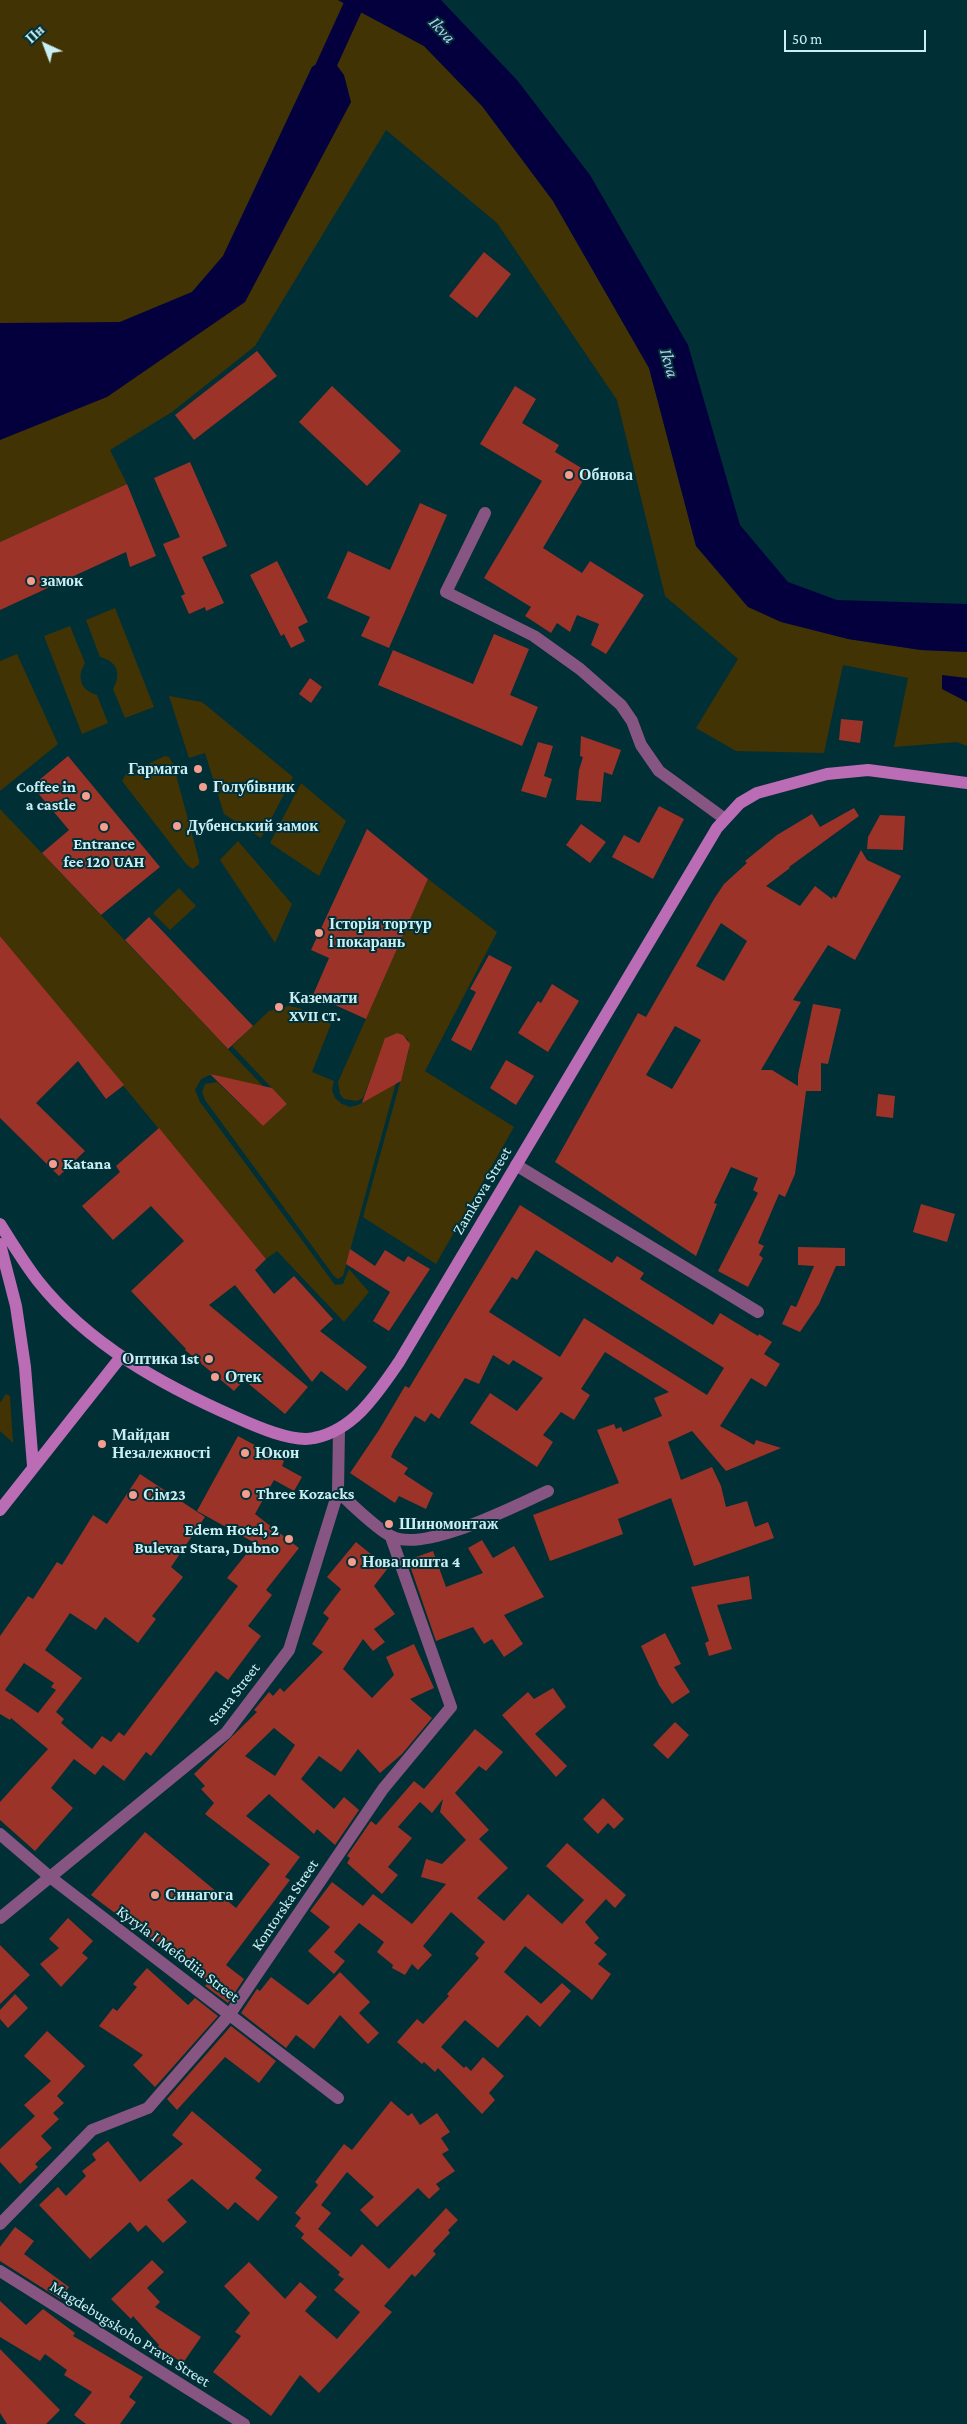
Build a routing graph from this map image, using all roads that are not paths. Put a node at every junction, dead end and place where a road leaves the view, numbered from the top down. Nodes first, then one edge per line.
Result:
1 (484, 513) dead end
2 (967, 783) edge
3 (725, 818) junction
4 (516, 1165) junction
5 (0, 1224) edge
6 (0, 1244) edge
7 (758, 1312) dead end
8 (120, 1358) junction
9 (339, 1429) junction
10 (32, 1466) junction
11 (548, 1490) dead end
12 (338, 1492) junction
13 (0, 1510) edge
14 (391, 1537) junction
15 (0, 1834) edge
16 (50, 1877) junction
17 (0, 1918) edge
18 (230, 2014) junction
19 (338, 2098) dead end
20 (0, 2224) edge
21 (0, 2271) edge
22 (244, 2424) edge

1 - 3 street
2 - 3 main road, Zamkova Street
3 - 4 main road, Zamkova Street
4 - 7 street
4 - 9 main road, Zamkova Street
5 - 8 main road, Zamkova Street
6 - 10 main road
8 - 9 main road, Zamkova Street
8 - 10 main road
9 - 12 street, Stara Street
10 - 13 main road
11 - 14 street
12 - 14 street
12 - 16 street, Stara Street
14 - 18 street, Kontorska Street
15 - 16 street, Kyryla I Mefodiia Street
16 - 17 street, Stara Street
16 - 18 street, Kyryla I Mefodiia Street
18 - 19 street, Kyryla I Mefodiia Street
18 - 20 street, Kontorska Street
21 - 22 street, Magdebugskoho Prava Street

